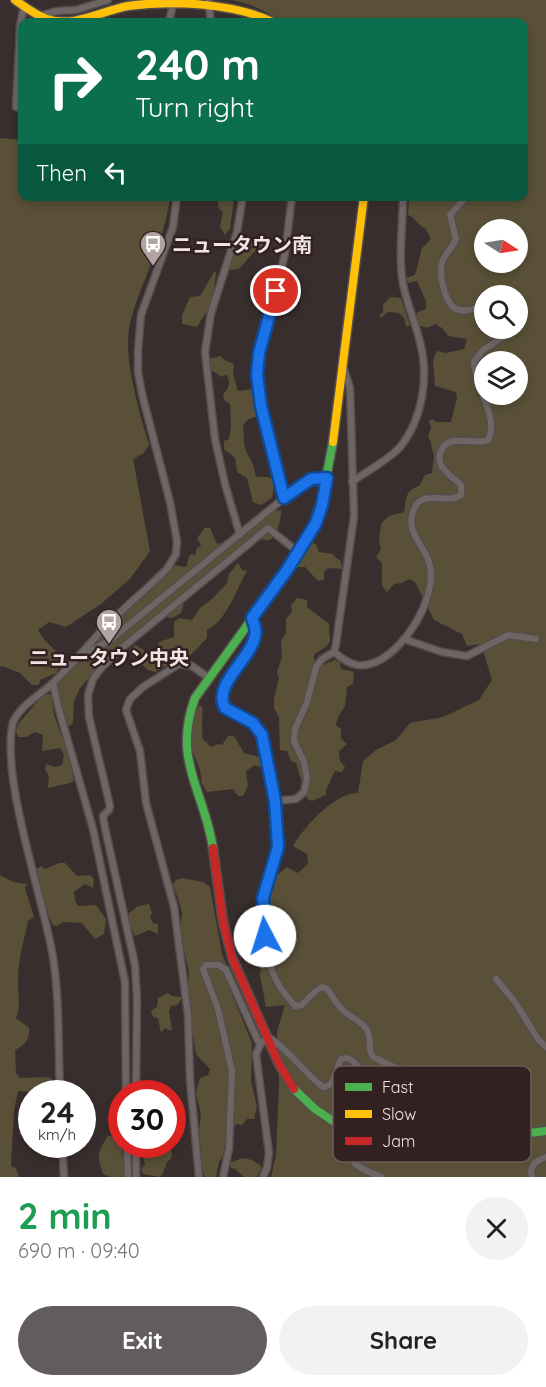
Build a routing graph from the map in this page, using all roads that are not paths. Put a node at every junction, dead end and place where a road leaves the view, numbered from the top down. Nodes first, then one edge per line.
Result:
1 (15, 0) edge
2 (108, 0) edge
3 (208, 3) edge
4 (173, 4) junction
5 (24, 6) junction
6 (40, 16) junction
7 (22, 18) edge
8 (47, 18) edge
9 (87, 18) edge
10 (169, 18) edge
11 (210, 18) edge
12 (264, 18) edge
13 (18, 90) edge
14 (18, 107) edge
15 (176, 201) edge
16 (242, 201) edge
17 (291, 201) edge
18 (363, 201) edge
19 (403, 201) edge
20 (463, 201) edge
21 (474, 308) edge
22 (500, 339) edge
23 (342, 364) junction
24 (327, 478) junction
25 (352, 482) junction
26 (284, 498) junction
27 (240, 534) junction
28 (298, 552) junction
29 (252, 618) junction
30 (404, 639) junction
31 (536, 639) dead end
32 (334, 652) junction
33 (83, 654) junction
34 (209, 678) junction
35 (53, 683) junction
36 (275, 801) junction
37 (496, 979) dead end
38 (264, 1041) junction
39 (546, 1047) edge
40 (338, 1066) edge
41 (358, 1066) edge
42 (391, 1066) edge
43 (60, 1080) edge
44 (126, 1080) edge
45 (136, 1080) edge
46 (333, 1080) edge
47 (333, 1121) edge
48 (546, 1131) edge
49 (531, 1133) edge
50 (546, 1157) edge
51 (63, 1158) edge
52 (127, 1158) edge
53 (136, 1158) edge
54 (352, 1162) edge
55 (64, 1177) edge
56 (128, 1177) edge
57 (136, 1177) edge
58 (199, 1177) edge
59 (223, 1177) edge
60 (263, 1177) edge
61 (382, 1177) edge
62 (532, 1177) edge

1 - 5 street
2 - 6 street
3 - 4 street
3 - 11 street
3 - 12 street
4 - 9 street
4 - 10 street
5 - 6 street
5 - 7 street
6 - 8 street
13 - 14 street
15 - 33 street
16 - 27 street
17 - 26 street
18 - 23 street
19 - 25 street
20 - 21 street
22 - 30 street
23 - 24 street
23 - 25 street
24 - 26 street
24 - 28 street
25 - 32 street
26 - 27 street
27 - 33 street
28 - 29 street
28 - 45 street
29 - 34 street
29 - 36 street
30 - 31 street
30 - 32 street
32 - 36 street
33 - 35 street
34 - 38 street
34 - 58 street
35 - 43 street
35 - 44 street
36 - 42 street
37 - 39 street
38 - 46 street
38 - 47 street
38 - 59 street
38 - 60 street
40 - 41 street
48 - 49 street
50 - 62 street
51 - 55 street
52 - 56 street
53 - 57 street
54 - 61 street

